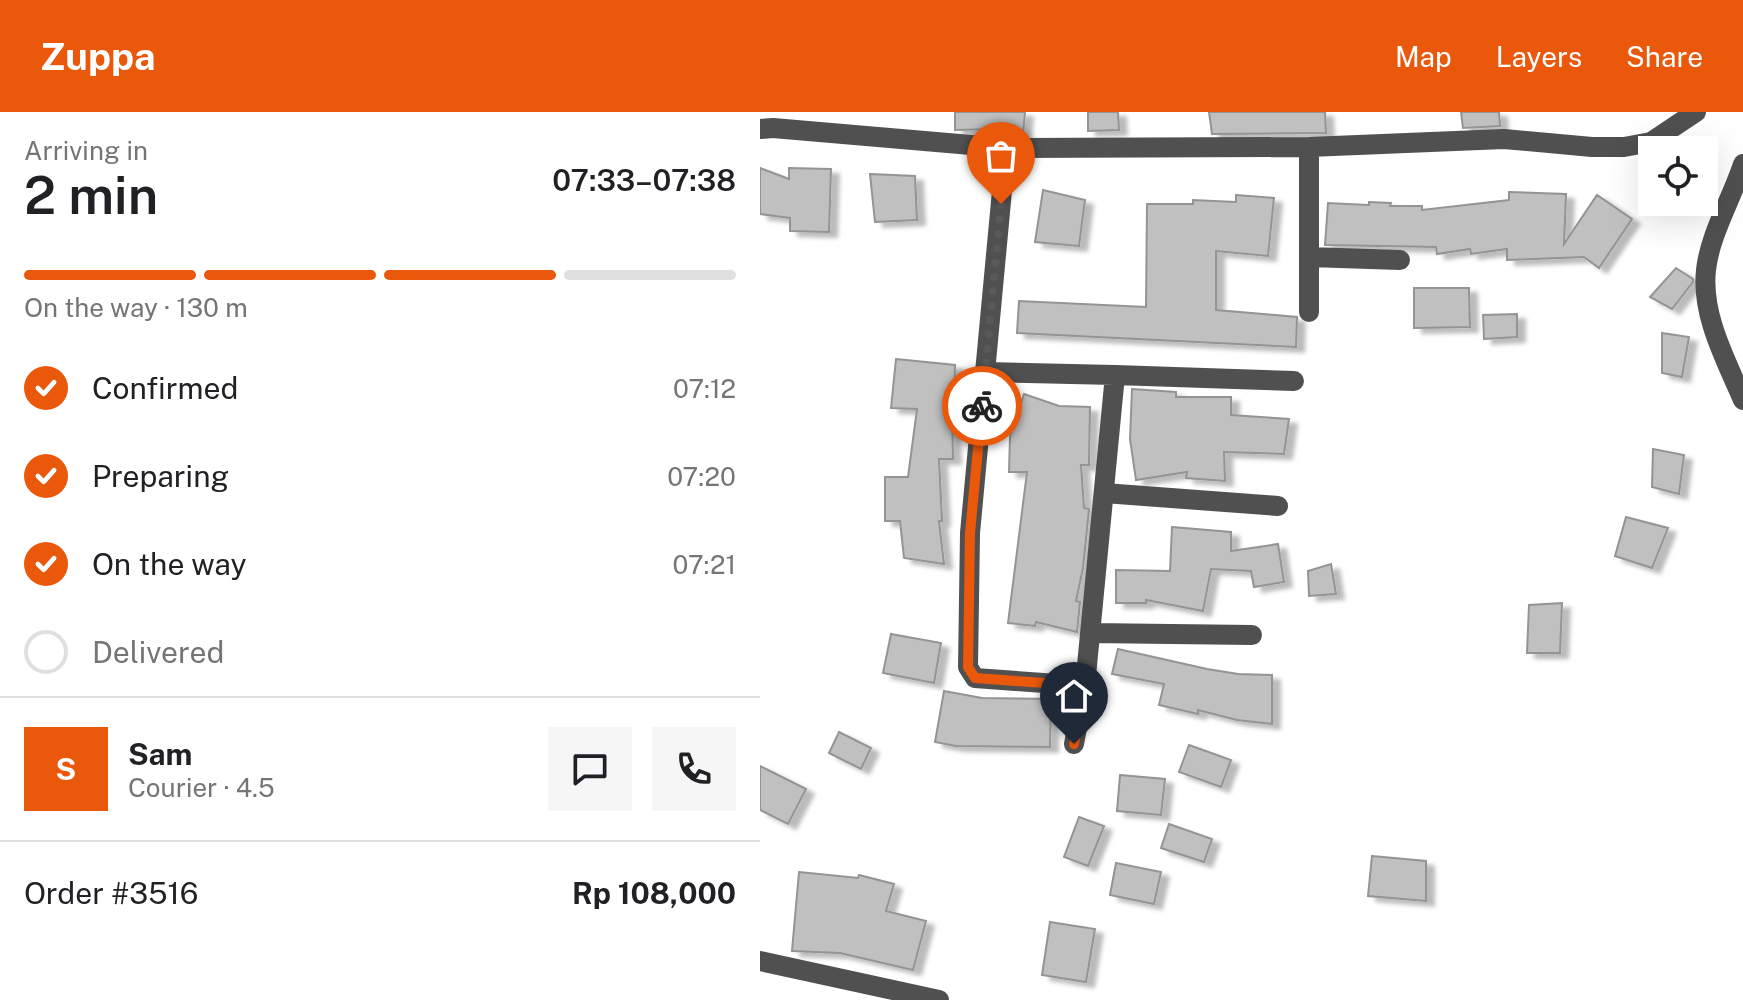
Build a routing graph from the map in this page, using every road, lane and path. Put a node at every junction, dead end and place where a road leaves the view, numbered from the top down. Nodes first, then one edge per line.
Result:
1 (1696, 112) edge
2 (770, 123) edge
3 (1309, 147) junction
4 (1006, 148) junction
5 (1743, 164) edge
6 (1309, 257) junction
7 (1400, 260) dead end
8 (1309, 312) dead end
9 (985, 372) junction
10 (1115, 375) junction
11 (1294, 381) dead end
12 (1743, 400) edge
13 (1104, 493) junction
14 (1278, 506) dead end
15 (1090, 633) junction
16 (1252, 635) dead end
17 (1085, 686) junction
18 (1074, 744) dead end
19 (760, 961) edge
20 (939, 1000) edge

1 - 3 street
2 - 4 street
3 - 4 street
3 - 6 street
4 - 9 street
5 - 12 street
6 - 7 street
6 - 8 street
9 - 10 street
9 - 17 street
10 - 11 street
10 - 13 street
13 - 14 street
13 - 15 street
15 - 16 street
15 - 17 street
17 - 18 street
19 - 20 street

